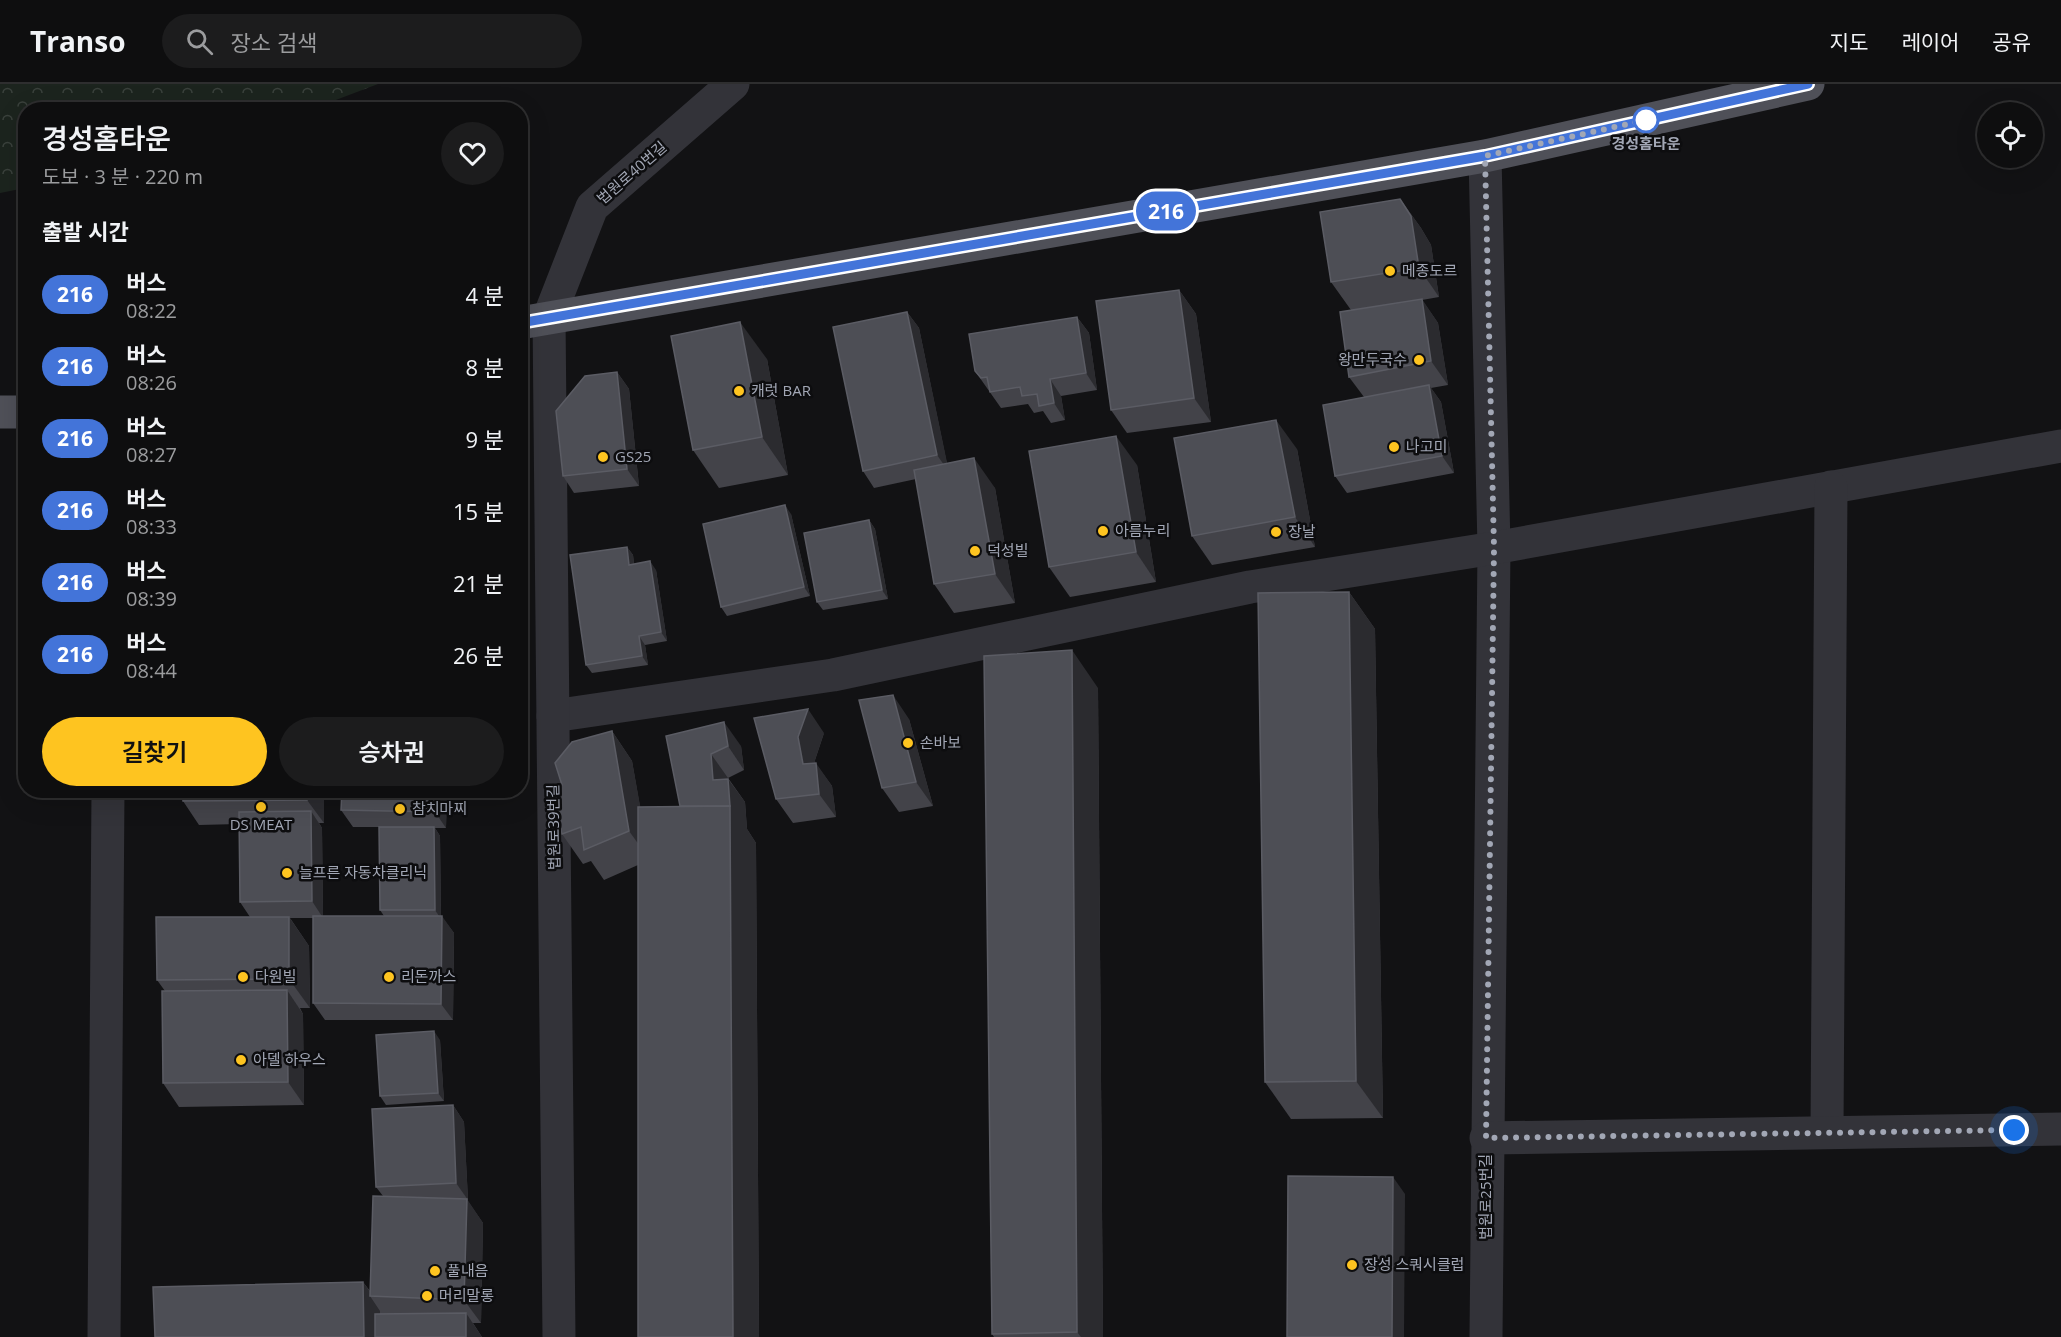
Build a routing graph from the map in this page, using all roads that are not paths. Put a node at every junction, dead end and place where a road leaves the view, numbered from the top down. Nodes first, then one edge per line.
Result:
1 (733, 84) edge
2 (1808, 84) edge
3 (1485, 156) junction
4 (535, 320) edge
5 (0, 412) edge
6 (18, 412) edge
7 (2061, 446) edge
8 (1831, 487) junction
9 (1494, 548) junction
10 (553, 716) junction
11 (108, 798) edge
12 (2061, 1129) edge
13 (1827, 1131) junction
14 (1486, 1138) junction
15 (104, 1337) edge
16 (560, 1337) edge
17 (1486, 1337) edge

1 - 4 street, 법원로40번길
2 - 3 main road
3 - 4 main road
3 - 9 street, 법원로25번길
4 - 10 street, 법원로39번길
5 - 6 main road
7 - 8 street
8 - 9 street
8 - 13 street
9 - 10 street
9 - 14 street, 법원로25번길
10 - 16 street, 법원로39번길
11 - 15 street
12 - 13 street
13 - 14 street
14 - 17 street, 법원로25번길

